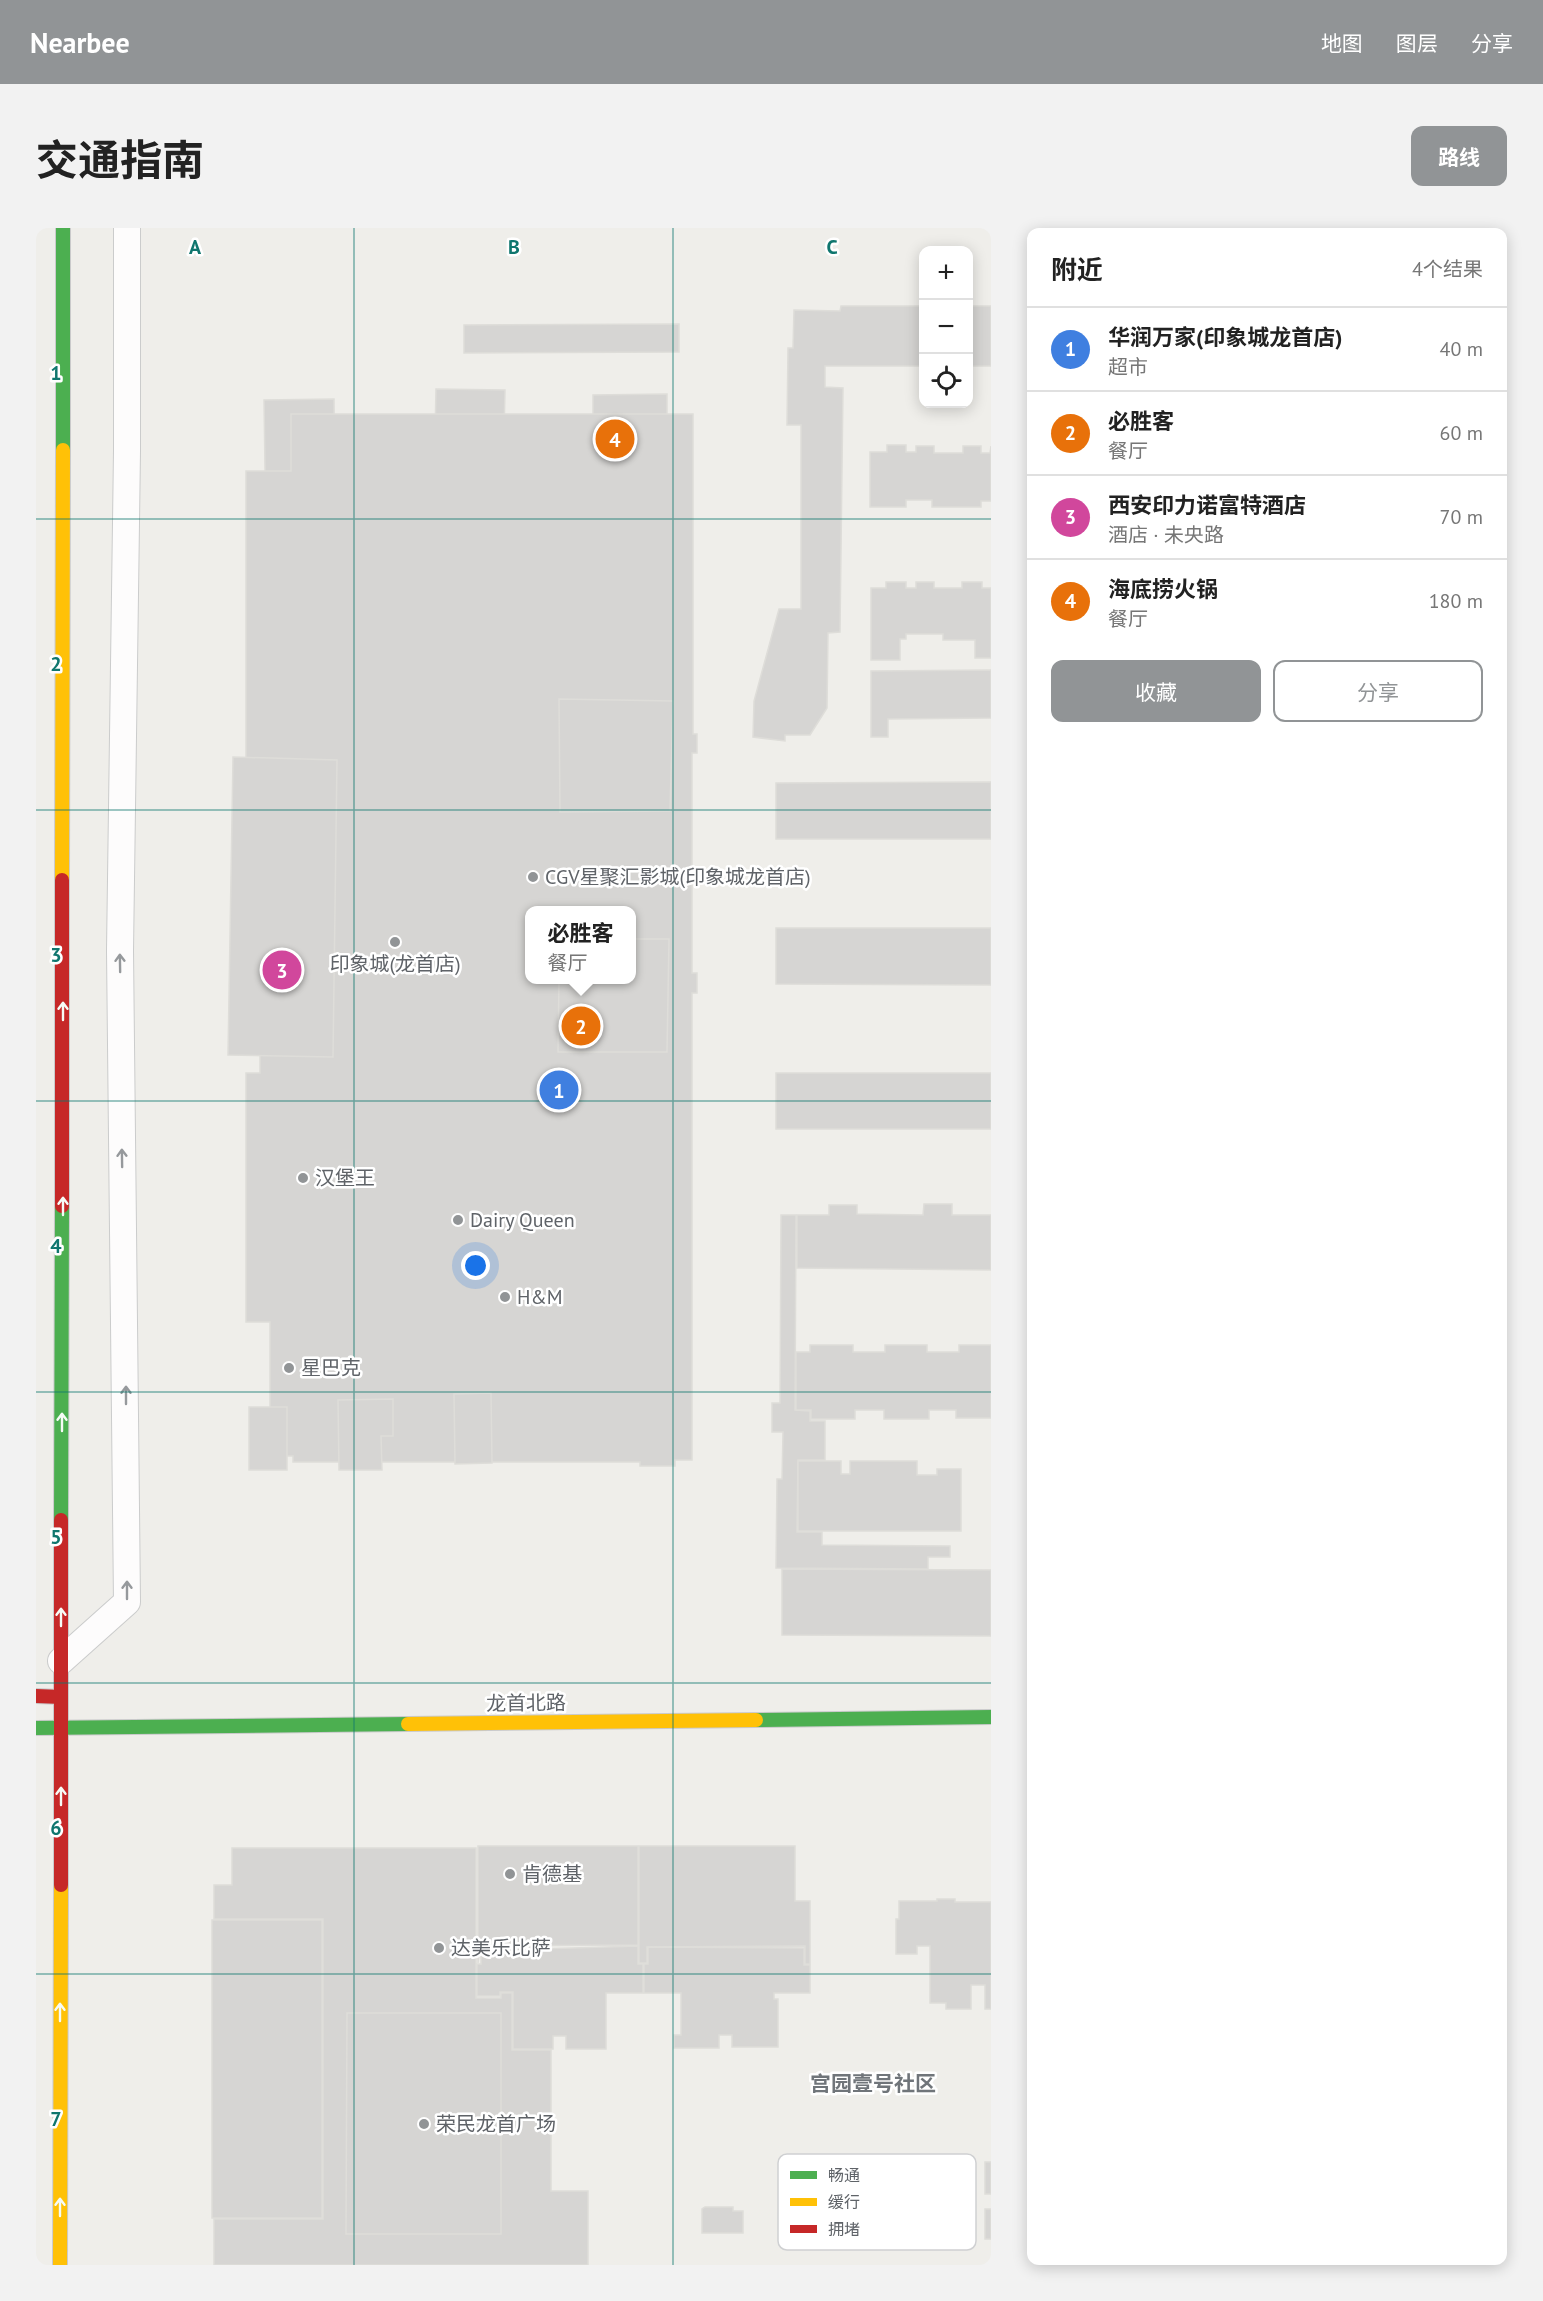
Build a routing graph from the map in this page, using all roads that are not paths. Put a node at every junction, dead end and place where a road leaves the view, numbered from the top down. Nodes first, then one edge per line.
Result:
1 (63, 228) edge
2 (127, 228) edge
3 (61, 1661) junction
4 (36, 1696) edge
5 (60, 1696) junction
6 (991, 1717) edge
7 (36, 1728) edge
8 (61, 1728) junction
9 (60, 2265) edge

3 -> 1 main road
3 -> 2 street
3 - 5 main road
4 - 5 main road
5 - 8 main road
6 - 8 main road, 龙首北路
7 - 8 main road, 龙首北路
9 -> 8 main road

